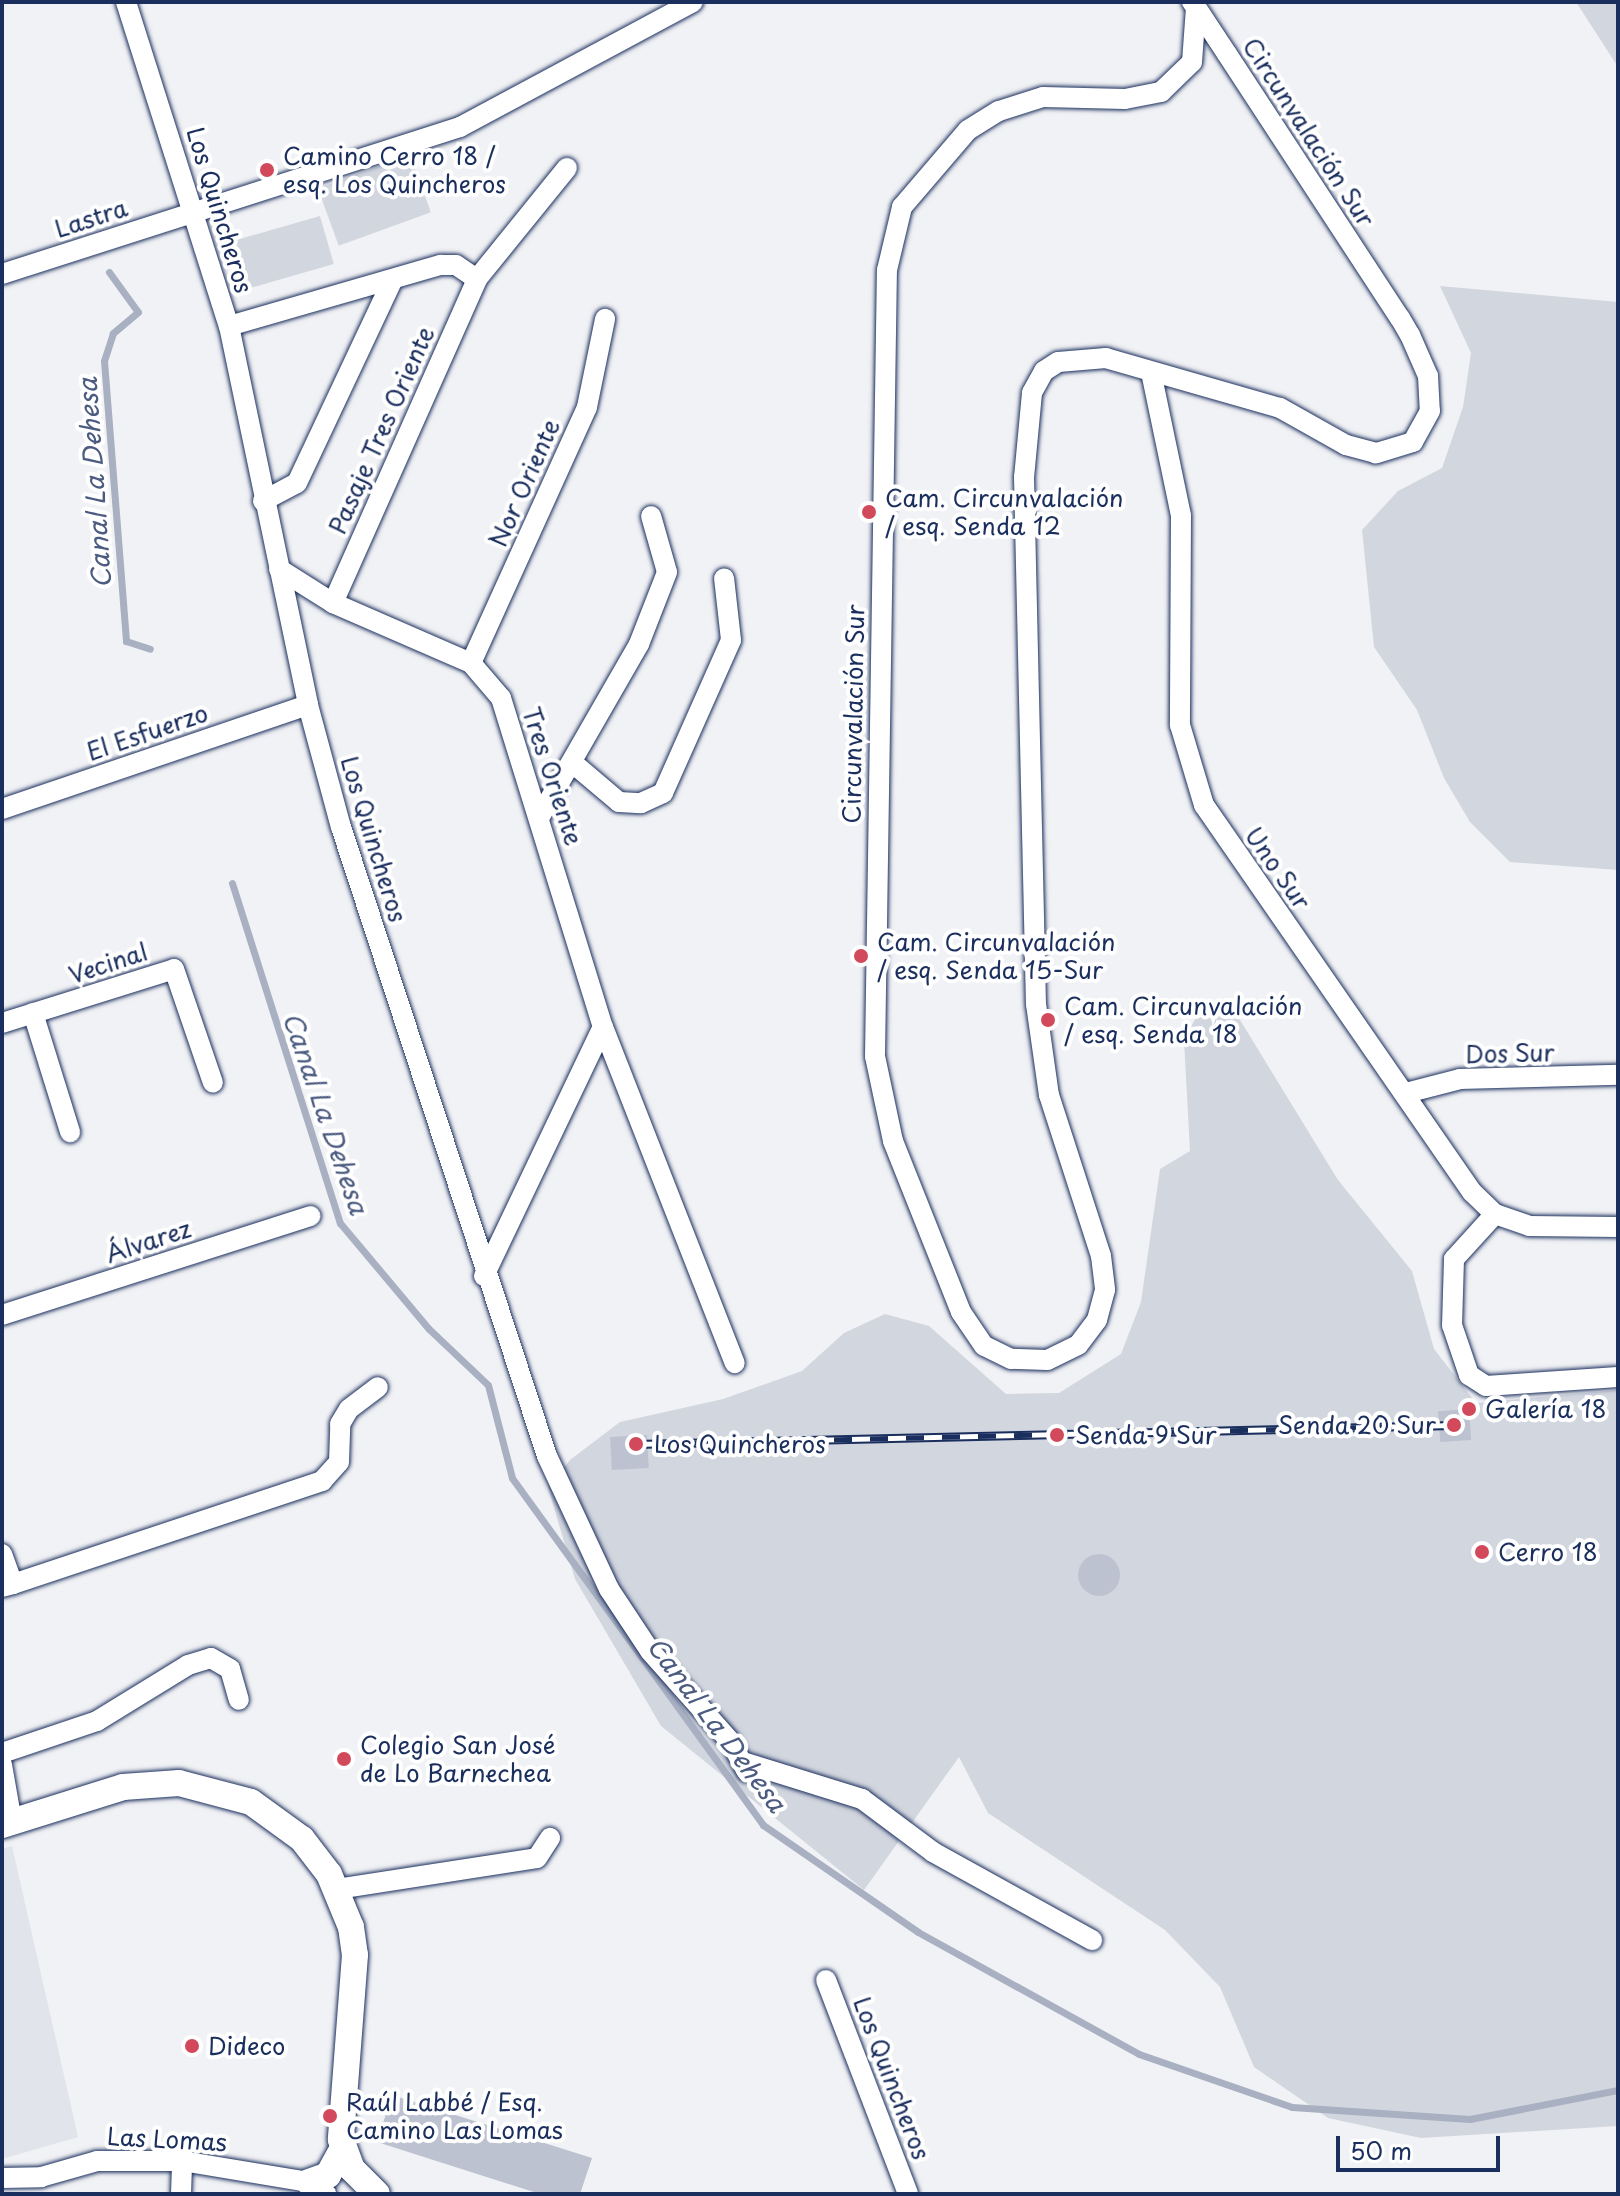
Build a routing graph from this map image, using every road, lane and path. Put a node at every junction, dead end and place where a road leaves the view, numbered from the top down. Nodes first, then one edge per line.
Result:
1 (126, 2) edge
2 (693, 2) edge
3 (1194, 4) edge
4 (567, 168) dead end
5 (195, 212) junction
6 (2, 274) edge
7 (477, 279) junction
8 (392, 281) junction
9 (605, 319) dead end
10 (229, 326) junction
11 (1151, 372) junction
12 (263, 501) junction
13 (651, 516) dead end
14 (279, 569) junction
15 (724, 578) dead end
16 (333, 603) junction
17 (471, 663) junction
18 (308, 705) junction
19 (574, 764) junction
20 (2, 809) edge
21 (539, 818) junction
22 (33, 1013) junction
23 (2, 1023) edge
24 (603, 1027) junction
25 (1618, 1075) edge
26 (213, 1083) dead end
27 (1406, 1093) junction
28 (70, 1132) dead end
29 (1495, 1214) junction
30 (310, 1216) dead end
31 (1618, 1227) edge
32 (484, 1276) junction
33 (2, 1315) edge
34 (735, 1363) dead end
35 (1618, 1377) edge
36 (378, 1387) dead end
37 (2, 1554) edge
38 (7, 1586) edge
39 (239, 1700) dead end
40 (2, 1753) edge
41 (2, 1765) edge
42 (7, 1823) edge
43 (550, 1838) dead end
44 (337, 1889) junction
45 (1092, 1940) dead end
46 (826, 1980) dead end
47 (343, 2148) junction
48 (182, 2161) junction
49 (63, 2171) junction
50 (2, 2178) edge
51 (315, 2190) edge
52 (63, 2194) edge
53 (181, 2194) edge
54 (377, 2194) edge
55 (908, 2194) edge

1 - 5 street, Los Quincheros
2 - 5 street, Lastra
3 - 11 street, Circunvalación Sur
3 - 11 street, Circunvalación Sur
4 - 7 street, Pasaje Tres Oriente
5 - 6 street, Lastra
5 - 10 street, Los Quincheros
7 - 8 street
7 - 16 street, Pasaje Tres Oriente
8 - 10 street
8 - 12 street
9 - 17 street, Nor Oriente
10 - 12 street, Los Quincheros
11 - 27 street, Uno Sur
12 - 14 street, Los Quincheros
13 - 19 street
14 - 16 street, Tres Oriente
14 - 18 street, Los Quincheros
15 - 19 street
16 - 17 street, Tres Oriente
17 - 21 street, Tres Oriente
18 - 20 street, El Esfuerzo
18 - 32 street, Los Quincheros
19 - 21 street
21 - 24 street, Tres Oriente
22 - 23 street, Vecinal
22 - 26 street, Vecinal
22 - 28 street
24 - 32 street
24 - 34 street, Tres Oriente
25 - 27 street, Dos Sur
27 - 29 street, Uno Sur
29 - 31 street, Uno Sur
29 - 35 street
30 - 33 street, Álvarez
32 - 45 street, Los Quincheros
36 - 38 street
37 - 38 street
39 - 40 street
41 - 42 street
42 - 44 street
43 - 44 street
44 - 47 street
46 - 55 street, Los Quincheros
47 - 51 street
47 - 54 street
48 - 49 street, Las Lomas
48 - 51 street, Las Lomas
48 - 53 street
49 - 50 street, Las Lomas
49 - 52 street

